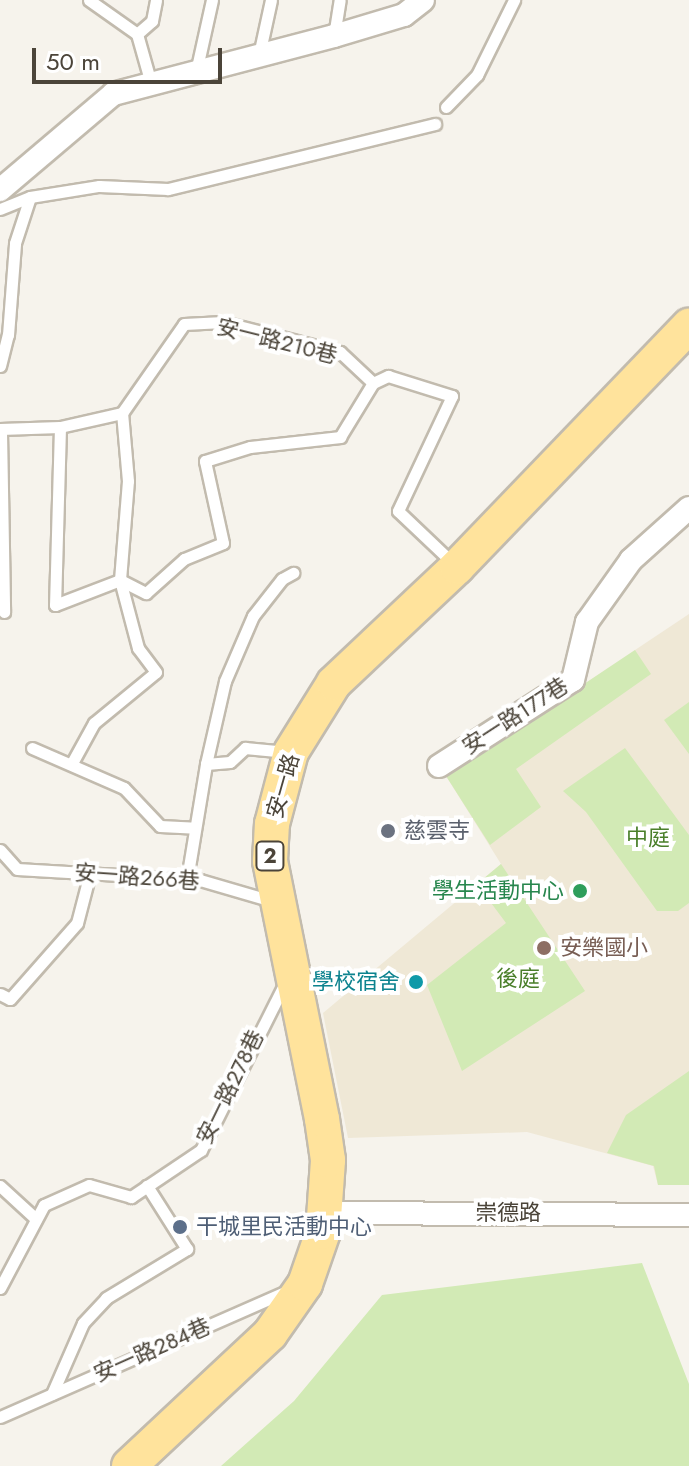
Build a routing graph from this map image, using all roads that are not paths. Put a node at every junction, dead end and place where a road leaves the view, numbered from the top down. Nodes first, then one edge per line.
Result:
1 (156, 0) edge
2 (212, 0) edge
3 (271, 0) edge
4 (340, 0) edge
5 (423, 0) edge
6 (514, 0) edge
7 (95, 3) edge
8 (405, 8) edge
9 (137, 34) junction
10 (334, 36) junction
11 (259, 56) junction
12 (196, 73) junction
13 (150, 80) junction
14 (446, 107) dead end
15 (435, 124) dead end
16 (0, 190) edge
17 (30, 197) junction
18 (0, 209) edge
19 (689, 326) edge
20 (0, 366) edge
21 (373, 383) junction
22 (122, 413) junction
23 (60, 427) junction
24 (1, 430) edge
25 (689, 508) edge
26 (457, 567) junction
27 (293, 573) dead end
28 (120, 580) junction
29 (1, 613) edge
30 (32, 748) dead end
31 (291, 752) junction
32 (72, 763) junction
33 (206, 764) junction
34 (439, 766) dead end
35 (195, 828) junction
36 (2, 857) edge
37 (90, 873) junction
38 (187, 879) junction
39 (279, 903) junction
40 (292, 969) junction
41 (0, 994) edge
42 (0, 1186) edge
43 (147, 1186) junction
44 (326, 1213) junction
45 (689, 1215) edge
46 (36, 1219) junction
47 (305, 1284) junction
48 (0, 1288) edge
49 (52, 1394) junction
50 (0, 1417) edge
51 (129, 1466) edge

1 - 9 lane
2 - 12 lane
3 - 11 lane
4 - 10 lane
5 - 8 street
6 - 14 lane
7 - 9 lane
8 - 10 street
9 - 13 lane
10 - 11 street
11 - 12 street
12 - 13 street
13 - 16 street
15 - 17 lane
17 - 18 lane
17 - 20 lane
19 - 26 main road, 安一路 / 2
21 - 22 lane, 安一路210巷
21 - 26 lane
21 - 28 lane
22 - 23 lane
22 - 28 lane
23 - 24 lane
23 - 28 lane
24 - 29 lane
25 - 34 street, 安一路177巷
26 - 31 main road, 安一路 / 2
27 - 33 lane
28 - 32 lane
30 - 32 lane
31 - 33 lane
31 - 39 main road, 安一路 / 2
32 - 35 lane
33 - 35 lane
35 - 38 lane
36 - 37 lane, 安一路266巷
37 - 38 lane, 安一路266巷
37 - 41 lane
38 - 39 lane, 安一路266巷
39 - 40 main road, 安一路 / 2
40 - 43 lane, 安一路278巷
40 - 44 main road, 安一路 / 2
42 - 46 lane
43 - 46 lane
43 - 49 lane
44 - 45 street, 崇德路
44 - 47 main road, 安一路 / 2
46 - 48 lane
47 - 49 lane, 安一路284巷
47 - 51 main road, 安一路 / 2
49 - 50 lane, 安一路284巷

